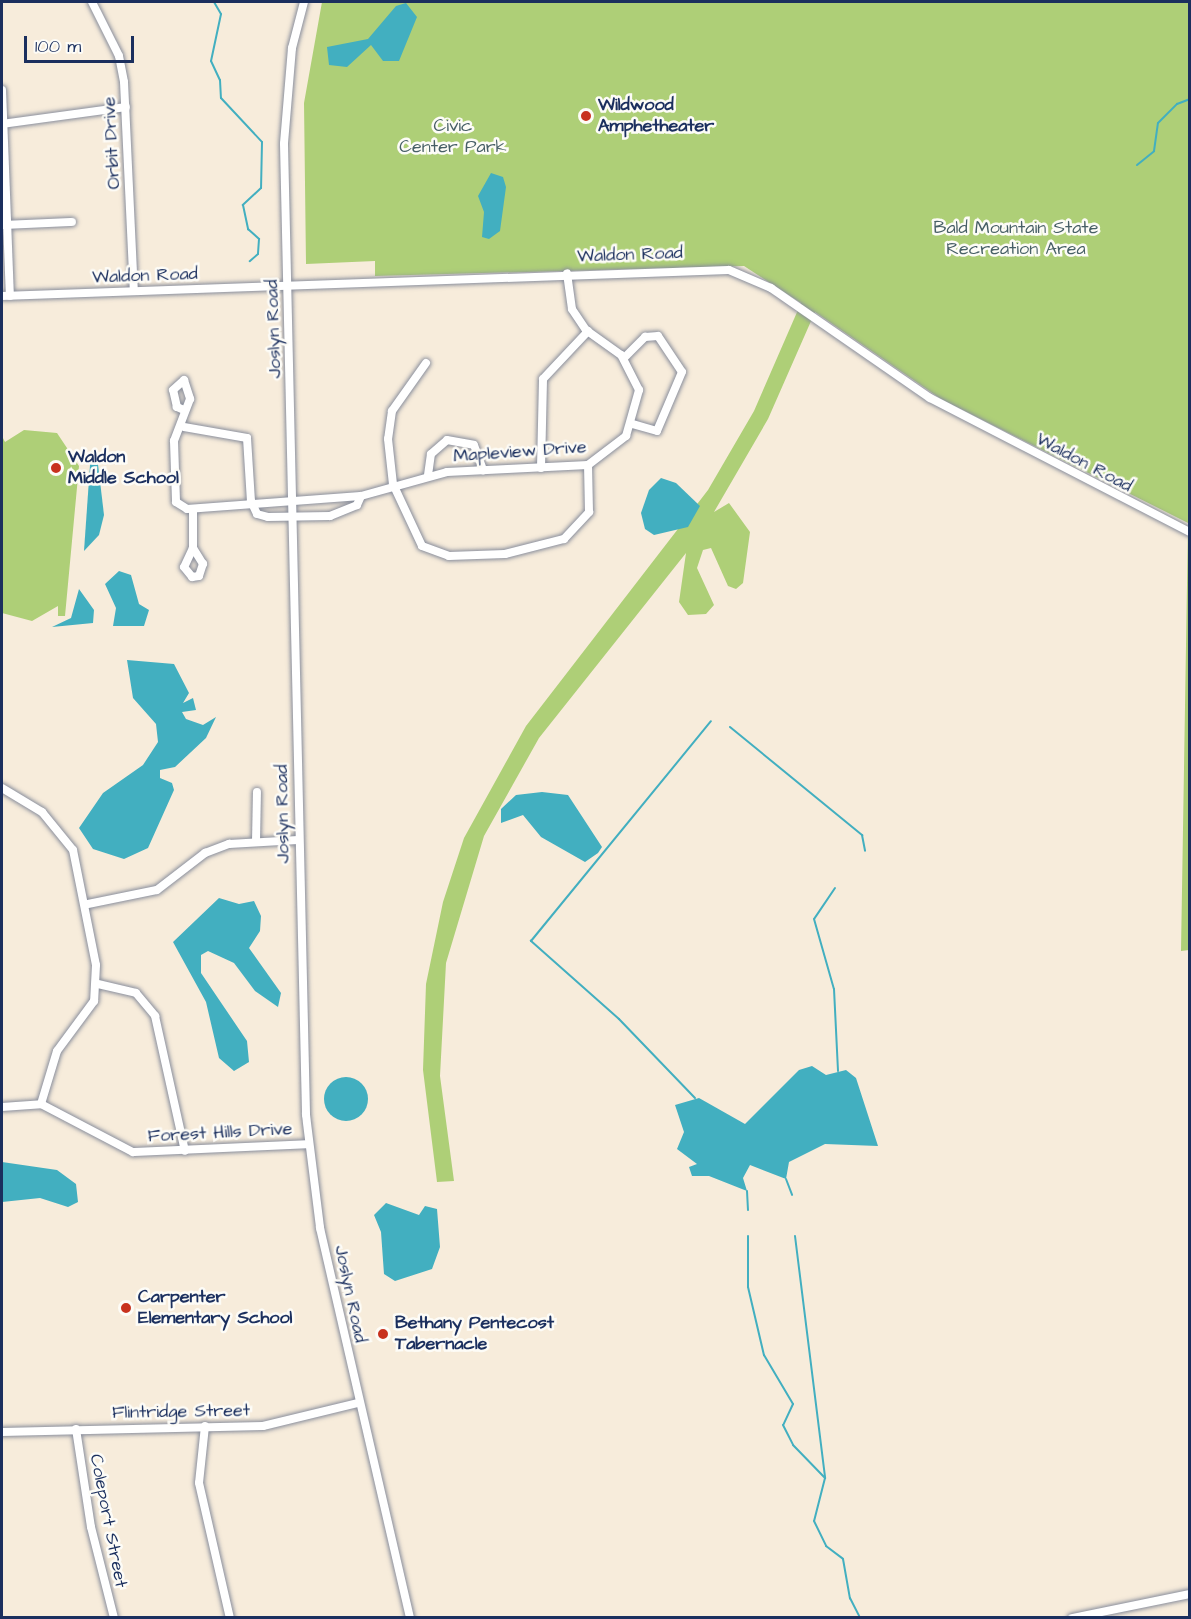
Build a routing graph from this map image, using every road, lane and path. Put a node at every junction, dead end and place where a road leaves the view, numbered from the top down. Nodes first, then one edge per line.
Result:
1 (92, 2) edge
2 (304, 2) edge
3 (2, 90) edge
4 (126, 107) junction
5 (2, 124) edge
6 (72, 222) dead end
7 (4, 224) edge
8 (567, 273) junction
9 (288, 285) junction
10 (134, 291) junction
11 (6, 296) edge
12 (588, 331) junction
13 (624, 358) junction
14 (426, 363) dead end
15 (184, 410) dead end
16 (633, 424) junction
17 (184, 427) junction
18 (588, 465) junction
19 (541, 468) junction
20 (483, 470) junction
21 (428, 476) junction
22 (393, 484) junction
23 (361, 496) junction
24 (250, 501) junction
25 (328, 501) junction
26 (293, 502) junction
27 (193, 510) junction
28 (330, 516) junction
29 (294, 517) junction
30 (1190, 532) edge
31 (193, 548) dead end
32 (2, 788) edge
33 (257, 792) dead end
34 (298, 840) junction
35 (256, 842) junction
36 (88, 904) junction
37 (98, 984) junction
38 (41, 1104) junction
39 (2, 1107) edge
40 (308, 1144) junction
41 (185, 1151) junction
42 (358, 1403) junction
43 (205, 1426) junction
44 (76, 1430) junction
45 (2, 1432) edge
46 (1190, 1594) edge
47 (114, 1617) edge
48 (230, 1617) edge
49 (410, 1617) edge
50 (1072, 1617) edge

1 - 4 street, Orbit Drive
2 - 9 street, Joslyn Road
3 - 5 street
4 - 5 street
4 - 10 street, Orbit Drive
5 - 7 street
6 - 7 street
7 - 11 street
8 - 9 street, Waldon Road
8 - 12 street, Mapleview Drive
8 - 30 street, Waldon Road
9 - 10 street, Waldon Road
9 - 26 street, Joslyn Road
10 - 11 street, Waldon Road
12 - 13 street, Mapleview Drive
12 - 19 street
13 - 16 street, Mapleview Drive
13 - 16 street
14 - 22 street
15 - 17 street
16 - 18 street, Mapleview Drive
17 - 24 street
17 - 27 street
18 - 19 street, Mapleview Drive
18 - 22 street
19 - 20 street, Mapleview Drive
20 - 21 street, Mapleview Drive
20 - 21 street
21 - 22 street, Mapleview Drive
22 - 23 street, Mapleview Drive
23 - 25 street, Mapleview Drive
23 - 28 street, Mapleview Drive
24 - 26 street, Mapleview Drive
24 - 27 street, Mapleview Drive
24 - 29 street, Mapleview Drive
25 - 26 street, Mapleview Drive
25 - 28 street
26 - 29 street, Joslyn Road
27 - 31 street
28 - 29 street, Mapleview Drive
29 - 34 street, Joslyn Road
32 - 36 street
33 - 35 street
34 - 35 street
34 - 40 street, Joslyn Road
35 - 36 street
36 - 37 street
37 - 38 street
37 - 41 street
38 - 39 street
38 - 41 street, Forest Hills Drive
40 - 41 street, Forest Hills Drive
40 - 42 street, Joslyn Road
42 - 43 street, Flintridge Street
42 - 49 street, Joslyn Road
43 - 44 street, Flintridge Street
43 - 48 street
44 - 45 street, Flintridge Street
44 - 47 street, Coleport Street
46 - 50 street

